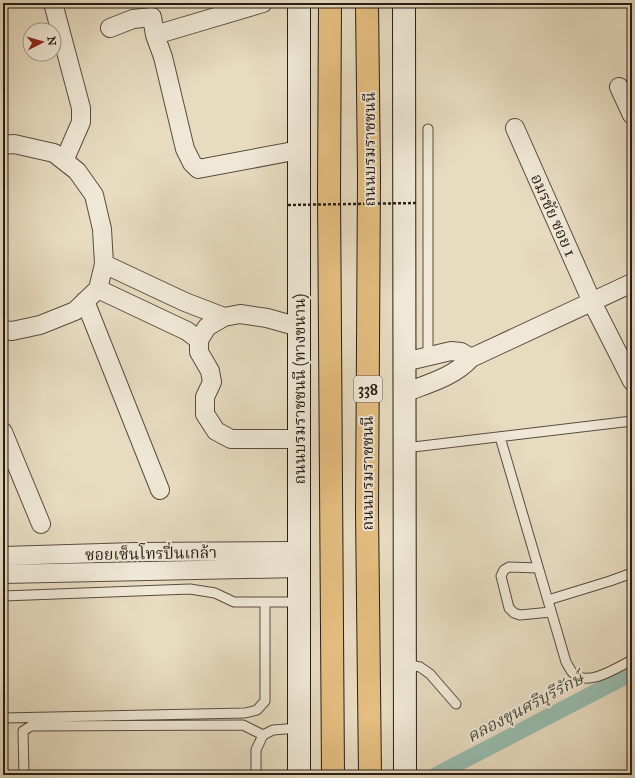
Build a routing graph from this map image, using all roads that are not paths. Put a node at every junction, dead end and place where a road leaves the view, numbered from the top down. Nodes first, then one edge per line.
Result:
1 (52, 3) edge
2 (263, 3) edge
3 (299, 3) edge
4 (330, 3) edge
5 (367, 3) edge
6 (404, 3) edge
7 (151, 10) edge
8 (110, 28) dead end
9 (155, 35) junction
10 (619, 87) dead end
11 (632, 115) edge
12 (516, 128) dead end
13 (428, 129) dead end
14 (3, 145) edge
15 (299, 150) junction
16 (64, 161) junction
17 (104, 264) junction
18 (632, 283) edge
19 (98, 289) junction
20 (85, 301) junction
21 (592, 302) junction
22 (224, 318) junction
23 (299, 327) junction
24 (3, 330) edge
25 (199, 340) junction
26 (428, 356) junction
27 (471, 358) junction
28 (404, 362) junction
29 (632, 381) edge
30 (404, 393) junction
31 (632, 421) edge
32 (3, 432) edge
33 (500, 437) junction
34 (299, 439) junction
35 (404, 448) junction
36 (160, 490) dead end
37 (41, 524) dead end
38 (3, 556) edge
39 (298, 559) junction
40 (538, 568) junction
41 (632, 573) edge
42 (3, 574) edge
43 (3, 596) edge
44 (548, 600) junction
45 (299, 602) junction
46 (265, 603) junction
47 (551, 612) junction
48 (632, 660) edge
49 (405, 664) junction
50 (456, 704) dead end
51 (3, 718) edge
52 (299, 728) junction
53 (262, 735) junction
54 (405, 773) edge
55 (24, 775) edge
56 (256, 775) edge
57 (300, 775) edge
58 (332, 775) edge
59 (370, 775) edge

1 - 16 street
2 - 9 street
3 - 15 main road, ถนนบรมราชชนนี (ทางขนาน)
4 - 58 highway, 338
5 - 59 highway, ถนนบรมราชชนนี / 338
6 - 28 main road, 338
7 - 8 street
7 - 9 street
9 - 15 street
10 - 11 street
12 - 21 street, อมรชัย ซอย 1
13 - 26 lane
14 - 16 street
15 - 23 main road, ถนนบรมราชชนนี (ทางขนาน)
16 - 17 street
17 - 19 street
17 - 22 street
18 - 21 street
19 - 20 street
19 - 25 street
20 - 24 street
20 - 36 street
21 - 27 street
21 - 29 street, อมรชัย ซอย 1
22 - 23 street
22 - 25 street
23 - 34 main road, ถนนบรมราชชนนี (ทางขนาน)
25 - 34 street
26 - 27 street
26 - 28 street
27 - 30 street
28 - 30 main road, 338
30 - 35 main road, 338
31 - 33 lane
32 - 37 street
33 - 35 lane
33 - 40 lane
34 - 39 main road, ถนนบรมราชชนนี (ทางขนาน)
35 - 49 main road, 338
38 - 39 street, ซอยเซ็นโทรปิ่นเกล้า
39 - 42 street, ซอยเซ็นโทรปิ่นเกล้า
39 - 45 main road, ถนนบรมราชชนนี (ทางขนาน)
40 - 44 lane
40 - 47 lane
41 - 44 lane
43 - 46 lane
44 - 47 lane
45 - 46 lane
45 - 52 main road, ถนนบรมราชชนนี (ทางขนาน)
46 - 51 lane
47 - 48 lane
49 - 50 lane
49 - 54 main road, 338
52 - 53 lane
52 - 57 main road, ถนนบรมราชชนนี (ทางขนาน)
53 - 55 lane
53 - 56 lane

